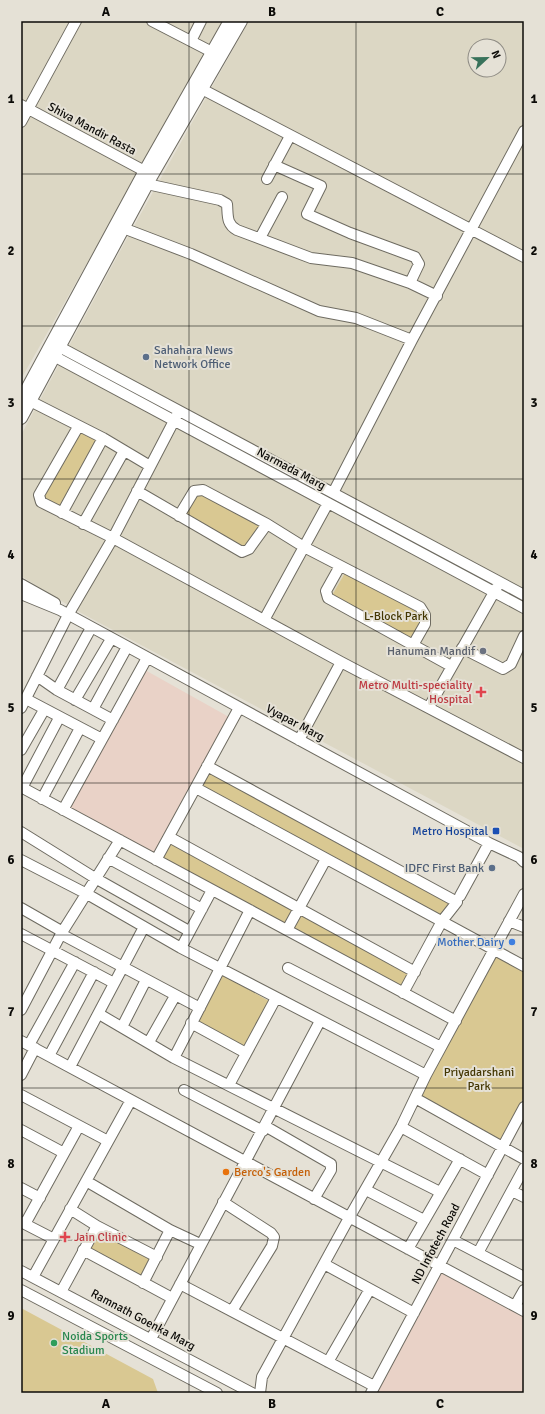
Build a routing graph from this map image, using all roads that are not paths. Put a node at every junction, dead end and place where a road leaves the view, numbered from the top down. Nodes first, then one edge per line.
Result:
1 (76, 21) edge
2 (152, 21) edge
3 (201, 21) edge
4 (230, 21) edge
5 (241, 21) edge
6 (191, 41) junction
7 (212, 52) junction
8 (197, 87) junction
9 (24, 107) edge
10 (21, 122) edge
11 (524, 131) edge
12 (290, 136) junction
13 (274, 165) junction
14 (147, 177) junction
15 (267, 179) dead end
16 (282, 197) dead end
17 (123, 228) junction
18 (472, 230) junction
19 (260, 238) junction
20 (524, 257) edge
21 (410, 283) junction
22 (437, 296) junction
23 (412, 340) junction
24 (53, 350) junction
25 (26, 401) edge
26 (179, 410) junction
27 (21, 418) edge
28 (173, 420) junction
29 (78, 427) junction
30 (103, 438) junction
31 (124, 451) junction
32 (150, 466) junction
33 (137, 491) junction
34 (334, 493) junction
35 (328, 503) junction
36 (62, 513) junction
37 (179, 516) junction
38 (83, 524) junction
39 (267, 524) junction
40 (113, 538) junction
41 (304, 547) junction
42 (340, 566) junction
43 (500, 582) junction
44 (21, 584) edge
45 (494, 592) junction
46 (21, 594) edge
47 (524, 595) edge
48 (524, 608) edge
49 (64, 612) junction
50 (264, 620) junction
51 (91, 628) junction
52 (524, 636) edge
53 (111, 639) junction
54 (413, 645) junction
55 (127, 647) junction
56 (462, 648) junction
57 (147, 658) junction
58 (341, 662) junction
59 (451, 666) junction
60 (37, 676) junction
61 (57, 690) junction
62 (75, 700) junction
63 (23, 703) edge
64 (429, 707) junction
65 (239, 708) junction
66 (93, 709) junction
67 (44, 710) junction
68 (59, 718) junction
69 (113, 720) junction
70 (80, 728) junction
71 (102, 739) junction
72 (298, 740) junction
73 (21, 750) edge
74 (524, 758) edge
75 (207, 766) junction
76 (22, 788) edge
77 (196, 788) junction
78 (42, 799) junction
79 (63, 810) junction
80 (21, 832) edge
81 (169, 837) junction
82 (120, 840) junction
83 (489, 843) junction
84 (108, 858) junction
85 (326, 859) junction
86 (522, 859) edge
87 (21, 860) edge
88 (156, 860) junction
89 (95, 878) junction
90 (212, 890) junction
91 (87, 894) junction
92 (524, 894) edge
93 (460, 896) dead end
94 (21, 908) edge
95 (202, 909) junction
96 (299, 909) junction
97 (250, 910) junction
98 (509, 921) junction
99 (442, 922) junction
100 (144, 927) junction
101 (524, 927) edge
102 (287, 930) junction
103 (190, 931) junction
104 (62, 933) junction
105 (21, 934) edge
106 (181, 948) junction
107 (53, 950) junction
108 (493, 950) junction
109 (75, 962) junction
110 (524, 966) edge
111 (122, 968) junction
112 (220, 968) junction
113 (288, 968) dead end
114 (94, 972) junction
115 (415, 972) junction
116 (146, 980) junction
117 (114, 983) junction
118 (403, 993) junction
119 (175, 996) junction
120 (276, 998) junction
121 (200, 1008) junction
122 (21, 1010) edge
123 (99, 1014) junction
124 (320, 1021) junction
125 (456, 1022) junction
126 (191, 1023) junction
127 (122, 1027) junction
128 (149, 1042) junction
129 (28, 1045) edge
130 (441, 1048) junction
131 (246, 1052) junction
132 (49, 1056) junction
133 (174, 1058) junction
134 (70, 1067) junction
135 (21, 1075) edge
136 (426, 1075) junction
137 (229, 1085) junction
138 (184, 1090) dead end
139 (21, 1095) edge
140 (415, 1098) junction
141 (131, 1100) junction
142 (524, 1107) edge
143 (274, 1109) junction
144 (79, 1126) junction
145 (401, 1127) junction
146 (264, 1128) junction
147 (21, 1130) edge
148 (108, 1141) junction
149 (502, 1148) junction
150 (64, 1153) junction
151 (460, 1159) junction
152 (524, 1159) edge
153 (246, 1162) junction
154 (381, 1164) junction
155 (524, 1168) edge
156 (488, 1174) junction
157 (86, 1181) junction
158 (21, 1188) edge
159 (366, 1190) junction
160 (512, 1191) junction
161 (440, 1192) junction
162 (524, 1197) edge
163 (40, 1198) junction
164 (314, 1199) junction
165 (223, 1202) junction
166 (70, 1209) junction
167 (349, 1218) junction
168 (424, 1220) junction
169 (23, 1223) edge
170 (97, 1226) junction
171 (170, 1230) junction
172 (54, 1239) junction
173 (453, 1240) junction
174 (200, 1244) junction
175 (408, 1249) junction
176 (84, 1250) junction
177 (478, 1253) junction
178 (157, 1257) junction
179 (324, 1264) junction
180 (439, 1266) junction
181 (21, 1271) edge
182 (33, 1277) junction
183 (524, 1277) edge
184 (143, 1283) junction
185 (180, 1284) junction
186 (370, 1289) junction
187 (21, 1290) edge
188 (524, 1290) edge
189 (61, 1292) junction
190 (172, 1298) junction
191 (519, 1309) edge
192 (232, 1312) junction
193 (414, 1313) junction
194 (284, 1338) junction
195 (151, 1339) junction
196 (328, 1362) junction
197 (261, 1381) junction
198 (372, 1390) edge
199 (212, 1392) edge
200 (249, 1392) edge
201 (260, 1393) edge

1 - 9 street
2 - 6 street
3 - 6 street
4 - 7 main road
5 - 8 main road
6 - 7 street
7 - 8 main road
8 - 12 street
8 - 14 main road
9 - 10 street
9 - 14 street, Shiva Mandir Rasta
11 - 18 street
12 - 13 street
12 - 18 street
13 - 15 street
13 - 21 street
14 - 17 main road
14 - 19 street, Shiva Mandir Rasta
14 - 24 main road
16 - 19 street
17 - 23 street
17 - 24 main road
18 - 20 street
18 - 22 street
19 - 21 street
21 - 22 street
22 - 23 street
23 - 34 street
24 - 25 main road
24 - 26 street, Narmada Marg
24 - 28 street, Narmada Marg
25 - 27 main road
25 - 29 street
26 - 28 street
26 - 34 street, Narmada Marg
28 - 32 street
28 - 35 street, Narmada Marg
29 - 30 street
29 - 36 street
30 - 31 street
30 - 36 street
31 - 32 street
31 - 38 street
32 - 33 street
33 - 37 street
33 - 40 street
34 - 43 street, Narmada Marg
35 - 41 street
35 - 45 street, Narmada Marg
36 - 38 street
37 - 39 street
37 - 39 street
38 - 40 street
39 - 41 street
40 - 49 street
40 - 50 street
41 - 42 street
41 - 50 street
42 - 54 street
42 - 54 street
43 - 45 street
43 - 47 street, Narmada Marg
44 - 49 street, Vyapar Marg
45 - 48 street, Narmada Marg
45 - 56 street
46 - 49 street, Vyapar Marg
49 - 51 street, Vyapar Marg
49 - 60 street
50 - 58 street
51 - 53 street, Vyapar Marg
51 - 61 street
52 - 56 street
53 - 55 street, Vyapar Marg
53 - 62 street
54 - 59 street
55 - 57 street, Vyapar Marg
55 - 66 street
56 - 59 street
57 - 65 street, Vyapar Marg
57 - 69 street
58 - 64 street
58 - 72 street
59 - 64 street
60 - 61 street
60 - 63 street
61 - 62 street
62 - 66 street
63 - 67 street
64 - 74 street
65 - 72 street, Vyapar Marg
65 - 75 street
66 - 69 street
67 - 68 street
67 - 73 street
68 - 70 street
68 - 76 street
69 - 71 street
70 - 71 street
70 - 78 street
71 - 79 street
72 - 83 street, Vyapar Marg
75 - 77 street
75 - 99 street
76 - 78 street
77 - 81 street
77 - 85 street
78 - 79 street
79 - 82 street
80 - 89 street
81 - 88 street
81 - 96 street
82 - 84 street
82 - 88 street
83 - 86 street, Vyapar Marg
83 - 93 street
84 - 89 street
84 - 95 street
85 - 96 street
85 - 99 street
87 - 91 street
88 - 90 street
89 - 91 street
89 - 103 street
90 - 95 street
90 - 97 street
91 - 100 street
91 - 104 street
92 - 98 street
94 - 104 street
95 - 103 street
96 - 102 street
96 - 115 street
97 - 102 street
97 - 112 street
98 - 101 street
98 - 108 street
99 - 108 street
99 - 115 street
100 - 106 street
100 - 111 street
102 - 118 street
103 - 106 street
104 - 107 street
104 - 111 street
105 - 107 street
106 - 112 street
107 - 109 street
107 - 122 street
108 - 110 street
108 - 125 street
109 - 114 street
109 - 129 street
111 - 116 street
111 - 117 street
112 - 120 street
112 - 121 street
113 - 130 street
114 - 117 street
114 - 132 street
115 - 118 street
116 - 119 street
116 - 127 street
117 - 123 street
118 - 125 street
119 - 121 street
119 - 128 street
120 - 124 street
120 - 131 street
121 - 126 street
123 - 127 street
123 - 134 street
124 - 136 street
124 - 143 street
125 - 130 street
126 - 131 street
126 - 133 street
127 - 128 street
128 - 133 street
129 - 132 street
129 - 135 street
130 - 136 street
131 - 137 street
132 - 134 street
133 - 137 street
134 - 141 street
136 - 140 street
137 - 143 street
138 - 146 street
139 - 144 street
140 - 145 street
140 - 149 street
141 - 148 street
141 - 153 street
142 - 149 street, ND Infotech Road
143 - 146 street
143 - 154 street
144 - 148 street
144 - 150 street
145 - 151 street
145 - 154 street
146 - 153 street
146 - 164 street
147 - 150 street
148 - 157 street
149 - 152 street
149 - 156 street, ND Infotech Road
150 - 163 street
151 - 156 street
151 - 161 street
153 - 164 street
153 - 165 street
154 - 159 street
154 - 161 street
155 - 160 street
156 - 173 street, ND Infotech Road
157 - 166 street
157 - 171 street
158 - 163 street
159 - 167 street
159 - 168 street
160 - 162 street
160 - 177 street
161 - 168 street
163 - 169 street
164 - 167 street
165 - 174 street
165 - 192 street
166 - 170 street
166 - 172 street
167 - 175 street
167 - 179 street
168 - 175 street
169 - 172 street
170 - 176 street
170 - 178 street
171 - 174 street
171 - 178 street
172 - 182 street
173 - 177 street
173 - 180 street, ND Infotech Road
174 - 185 street
175 - 180 street
176 - 184 street
176 - 189 street
177 - 183 street
178 - 184 street
179 - 186 street
179 - 194 street
180 - 191 street
180 - 193 street, ND Infotech Road
181 - 182 street, Ramnath Goenka Marg
182 - 189 street, Ramnath Goenka Marg
184 - 190 street
185 - 190 street
185 - 192 street
186 - 193 street
186 - 196 street
187 - 199 street
188 - 191 street
189 - 195 street, Ramnath Goenka Marg
190 - 195 street
192 - 194 street
193 - 198 street, ND Infotech Road
194 - 196 street
194 - 197 street
195 - 200 street, Ramnath Goenka Marg
196 - 198 street
197 - 200 street
197 - 201 street

